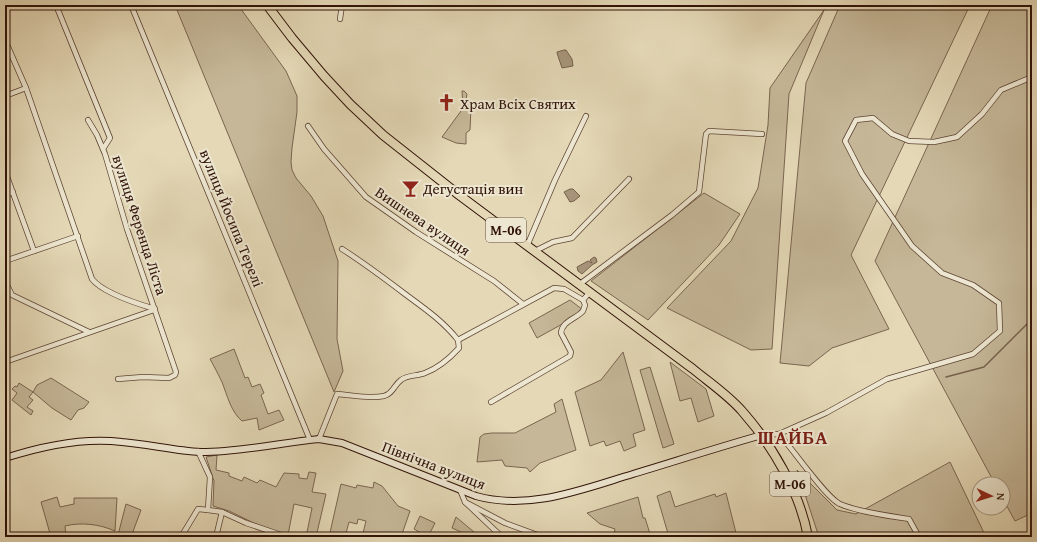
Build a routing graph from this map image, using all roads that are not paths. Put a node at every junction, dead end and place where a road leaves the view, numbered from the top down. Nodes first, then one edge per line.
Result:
1 (56, 5) edge
2 (131, 5) edge
3 (267, 5) edge
4 (342, 5) edge
5 (340, 19) dead end
6 (5, 40) edge
7 (1032, 77) edge
8 (26, 88) junction
9 (5, 96) edge
10 (586, 116) dead end
11 (88, 120) dead end
12 (308, 126) dead end
13 (762, 134) dead end
14 (104, 147) junction
15 (5, 171) edge
16 (629, 179) dead end
17 (13, 192) junction
18 (5, 195) edge
19 (78, 236) junction
20 (527, 246) junction
21 (342, 249) dead end
22 (34, 251) junction
23 (535, 251) junction
24 (5, 261) edge
25 (5, 281) edge
26 (580, 284) junction
27 (590, 292) junction
28 (584, 300) junction
29 (523, 304) junction
30 (155, 309) junction
31 (89, 332) junction
32 (458, 340) junction
33 (5, 362) edge
34 (118, 379) dead end
35 (491, 402) dead end
36 (779, 434) junction
37 (762, 435) junction
38 (319, 439) junction
39 (310, 440) junction
40 (198, 452) junction
41 (5, 458) edge
42 (460, 490) junction
43 (464, 502) junction
44 (208, 510) junction
45 (222, 512) junction
46 (181, 537) edge
47 (216, 537) edge
48 (287, 537) edge
49 (502, 537) edge
50 (543, 537) edge
51 (808, 537) edge
52 (919, 537) edge

1 - 14 street
2 - 39 street, вулиця Йосипа Терелі
3 - 20 highway, М-06
4 - 5 street
6 - 8 street
7 - 36 street, Північна вулиця
8 - 9 street
8 - 19 street
10 - 20 street
11 - 14 street, вулиця Ференца Ліста
12 - 29 street, Вишнева вулиця
13 - 26 street
14 - 30 street, вулиця Ференца Ліста
15 - 17 street
16 - 23 street
17 - 18 street
17 - 22 street
19 - 22 street
19 - 30 street
20 - 23 highway, М-06
21 - 32 street
22 - 24 street
23 - 26 highway, М-06
25 - 31 street
26 - 27 highway, М-06
27 - 28 street
27 - 37 highway, М-06
28 - 29 street
28 - 35 street
29 - 32 street
30 - 31 street
30 - 34 street, вулиця Ференца Ліста
31 - 33 street
32 - 38 street
36 - 37 street, Північна вулиця
36 - 52 street
37 - 42 street, Північна вулиця
37 - 51 highway, М-06
38 - 39 street, Північна вулиця
38 - 42 street, Північна вулиця
39 - 40 street, Північна вулиця
40 - 41 street, Північна вулиця
40 - 44 street
42 - 43 street
43 - 49 street
43 - 50 street
44 - 45 street
44 - 46 street
45 - 47 street
45 - 48 street

